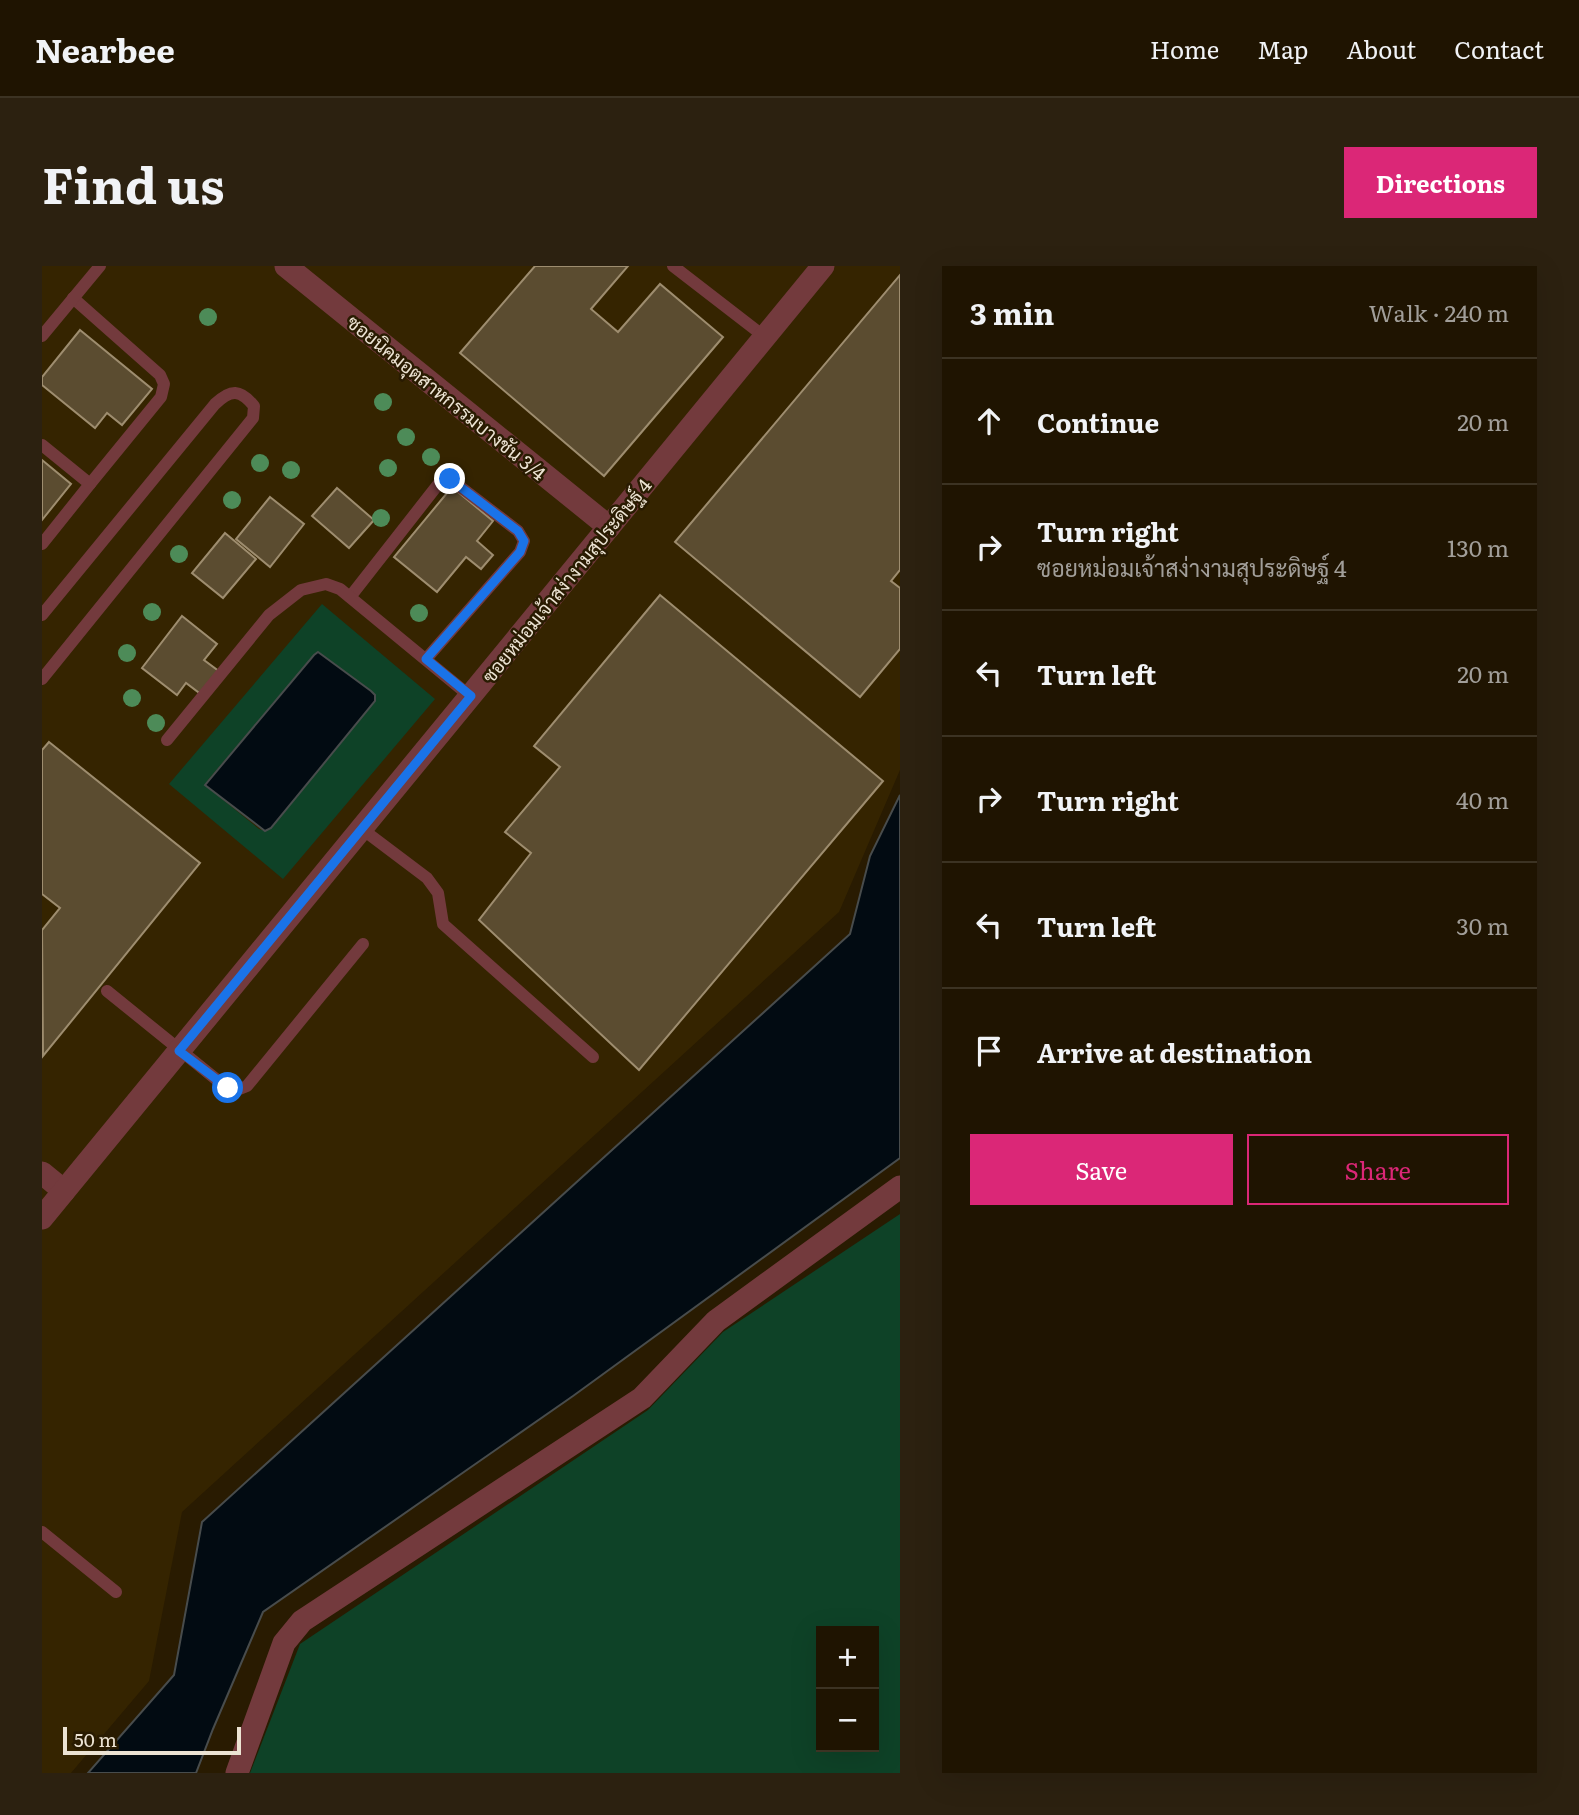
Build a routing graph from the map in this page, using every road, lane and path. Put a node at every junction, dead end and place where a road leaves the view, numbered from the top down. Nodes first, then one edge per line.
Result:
1 (100, 266) edge
2 (286, 266) edge
3 (673, 266) edge
4 (823, 266) edge
5 (73, 298) junction
6 (42, 335) edge
7 (765, 337) junction
8 (42, 444) edge
9 (90, 484) junction
10 (609, 527) junction
11 (42, 544) edge
12 (350, 597) junction
13 (42, 615) edge
14 (426, 659) junction
15 (42, 679) edge
16 (471, 696) junction
17 (167, 740) dead end
18 (362, 829) junction
19 (363, 944) dead end
20 (107, 991) dead end
21 (179, 1051) junction
22 (593, 1057) dead end
23 (42, 1173) edge
24 (900, 1187) edge
25 (64, 1191) junction
26 (42, 1218) edge
27 (42, 1532) edge
28 (116, 1592) dead end
29 (237, 1773) edge

1 - 5 lane
2 - 10 street, ซอยนิคมอุตสาหกรรมบางชัน 3/4
3 - 7 lane
4 - 7 street, ซอยหม่อมเจ้าสง่างามสุประดิษฐ์ 4
5 - 6 lane
5 - 9 lane
7 - 10 street, ซอยหม่อมเจ้าสง่างามสุประดิษฐ์ 4
8 - 9 lane
9 - 11 lane
10 - 16 street, ซอยหม่อมเจ้าสง่างามสุประดิษฐ์ 4
12 - 14 lane
12 - 14 lane
12 - 17 lane
13 - 15 lane
14 - 16 lane
16 - 18 street, ซอยหม่อมเจ้าสง่างามสุประดิษฐ์ 4
18 - 21 street, ซอยหม่อมเจ้าสง่างามสุประดิษฐ์ 4
18 - 22 lane
19 - 21 lane
20 - 21 lane
21 - 25 street, ซอยหม่อมเจ้าสง่างามสุประดิษฐ์ 4
23 - 25 street
24 - 29 street
25 - 26 street, ซอยหม่อมเจ้าสง่างามสุประดิษฐ์ 4
27 - 28 lane

